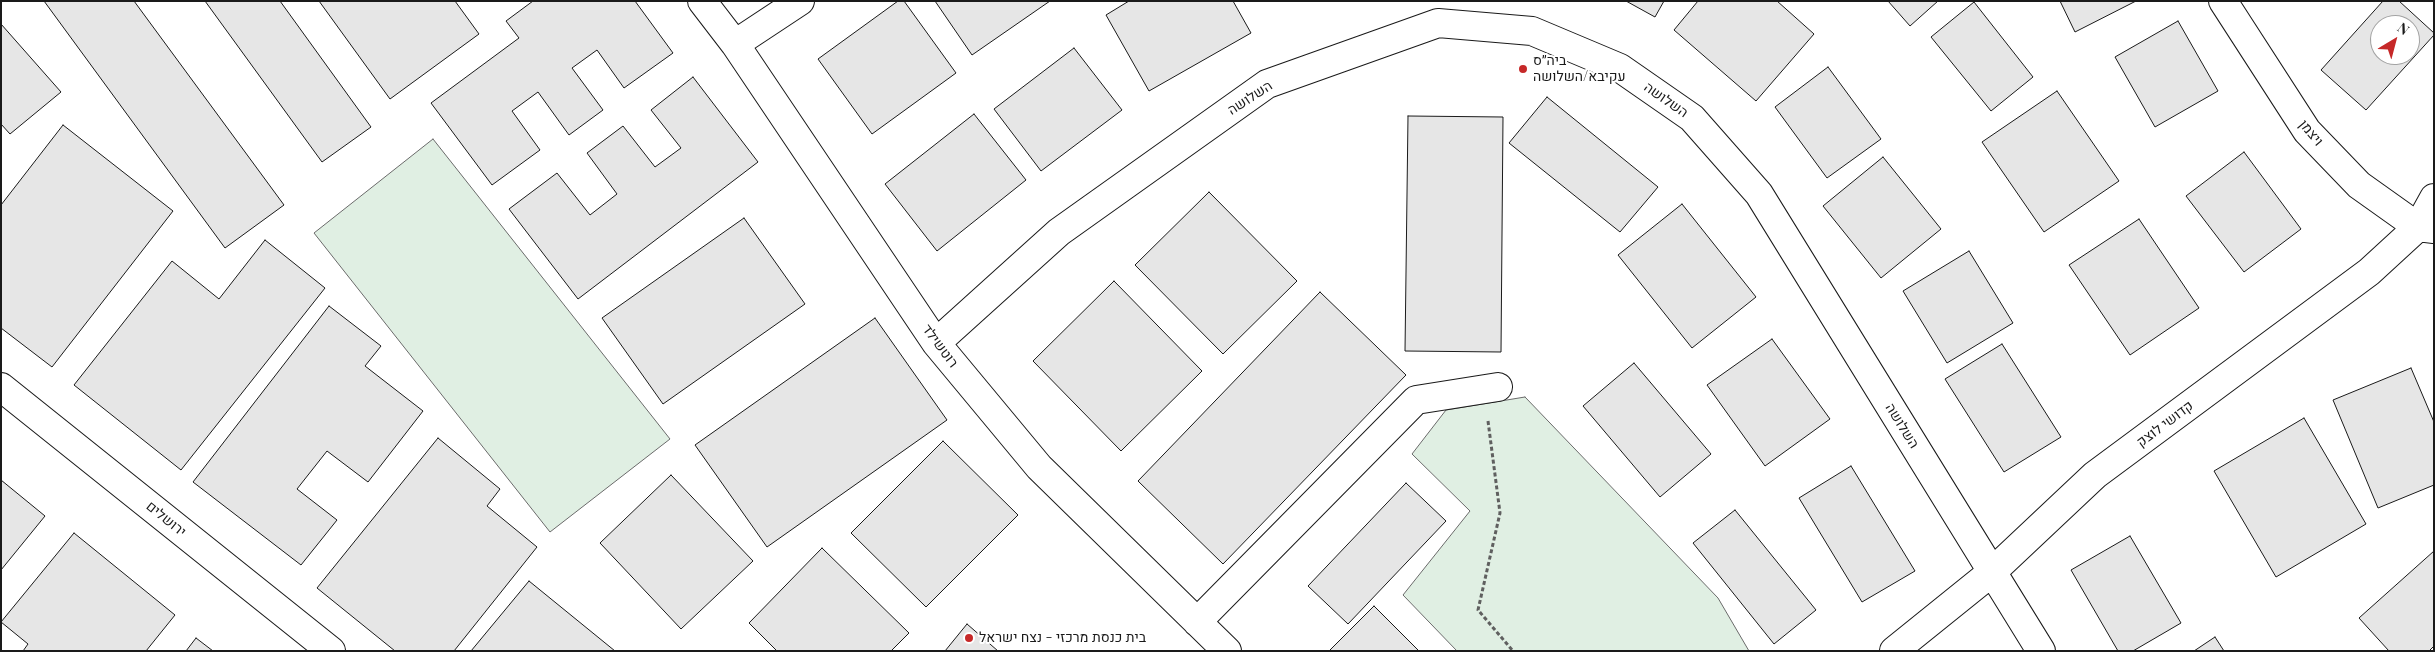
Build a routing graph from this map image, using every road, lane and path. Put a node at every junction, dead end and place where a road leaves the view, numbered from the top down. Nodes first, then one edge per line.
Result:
1 (702, 1) edge
2 (800, 1) edge
3 (2223, 1) edge
4 (735, 44) junction
5 (2434, 198) edge
6 (2426, 228) edge
7 (936, 343) junction
8 (1, 387) edge
9 (1490, 388) joint
10 (1992, 572) junction
11 (1197, 622) junction
12 (331, 651) edge
13 (1227, 651) edge
14 (1513, 651) edge
15 (1894, 651) edge
16 (2041, 651) edge

1 - 4 street, רוטשילד
2 - 4 street
3 - 6 street, ויצמן
4 - 7 street, רוטשילד
5 - 6 street, קדושי לוצק
6 - 10 street, קדושי לוצק
7 - 10 street, השלושה
7 - 11 street, רוטשילד
8 - 12 street, ירושלים
9 - 11 street
9 - 14 path
10 - 15 street, קדושי לוצק
10 - 16 street, השלושה
11 - 13 street, רוטשילד

